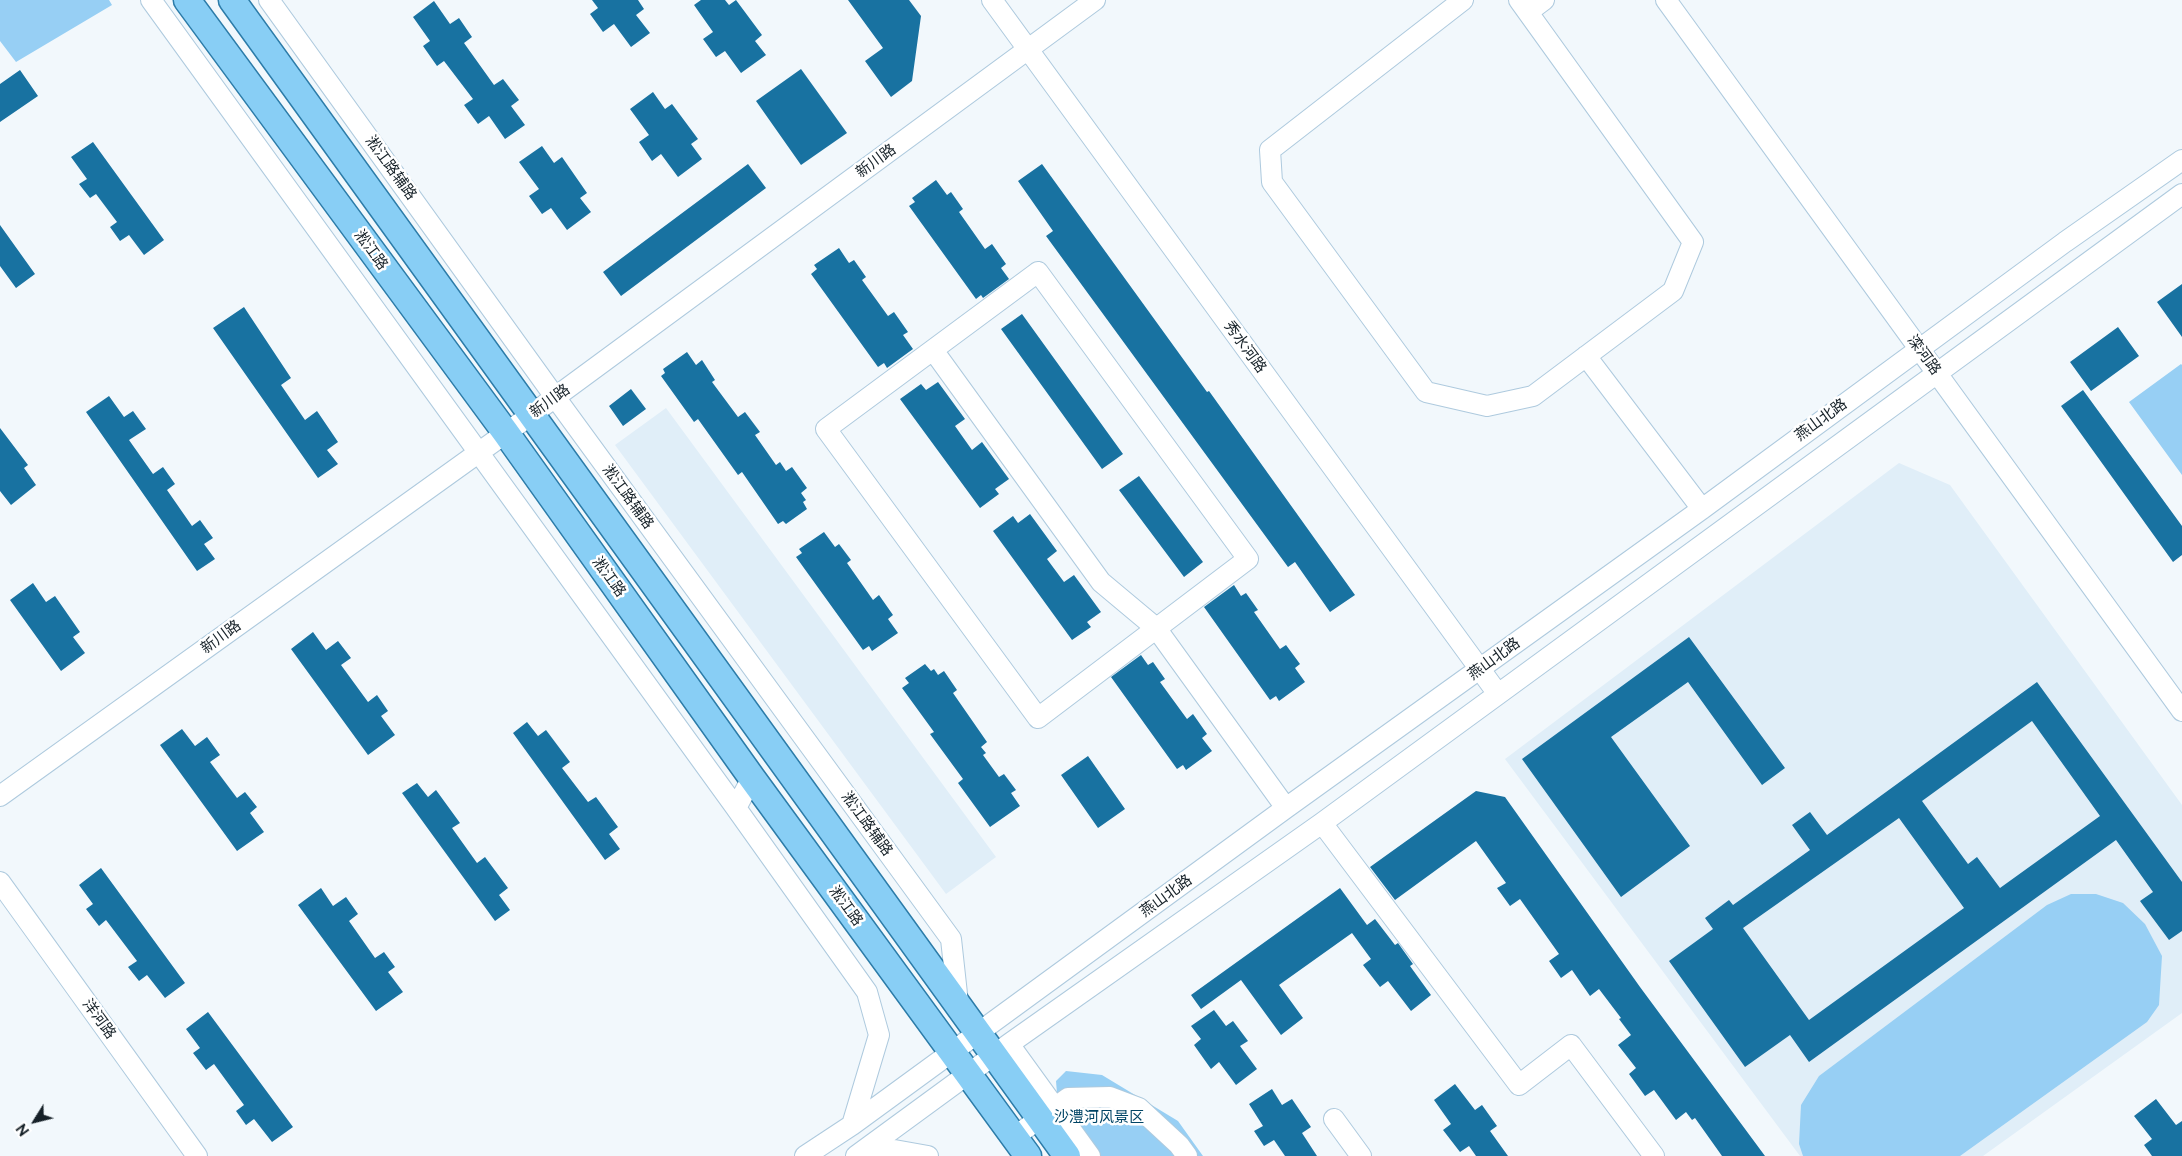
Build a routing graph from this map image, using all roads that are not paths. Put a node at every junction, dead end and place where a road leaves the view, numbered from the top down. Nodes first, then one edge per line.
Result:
1 (151, 0) edge
2 (187, 0) edge
3 (232, 0) edge
4 (269, 0) edge
5 (992, 0) edge
6 (1094, 0) edge
7 (1463, 0) edge
8 (1544, 0) edge
9 (1666, 0) edge
10 (1523, 6) edge
11 (1028, 48) junction
12 (2182, 160) edge
13 (2182, 194) edge
14 (1919, 348) junction
15 (933, 350) junction
16 (1586, 356) junction
17 (1937, 372) junction
18 (555, 397) junction
19 (531, 415) junction
20 (506, 433) junction
21 (479, 452) junction
22 (1702, 509) junction
23 (1156, 628) junction
24 (1480, 669) junction
25 (1498, 694) junction
26 (2182, 711) edge
27 (752, 778) junction
28 (0, 796) edge
29 (736, 808) junction
30 (1286, 808) junction
31 (1322, 823) junction
32 (0, 882) edge
33 (958, 1003) junction
34 (979, 1033) junction
35 (1002, 1049) junction
36 (953, 1052) junction
37 (968, 1074) junction
38 (1048, 1112) junction
39 (1334, 1119) dead end
40 (852, 1125) junction
41 (1021, 1146) edge
42 (864, 1151) edge
43 (198, 1156) edge
44 (805, 1156) edge
45 (928, 1156) edge
46 (1067, 1156) edge
47 (1090, 1156) edge
48 (1187, 1156) edge
49 (1361, 1156) edge
50 (1654, 1156) edge

1 - 21 street
2 - 20 main road, 淞江路
3 - 19 main road
4 - 18 street, 淞江路辅路
5 - 11 street, 秀水河路
6 - 11 street, 新川路
7 - 16 street
8 - 10 street
9 - 14 street, 滦河路
10 - 16 street
11 - 18 street, 新川路
11 - 24 street, 秀水河路
12 - 14 street, 燕山北路
13 - 17 street, 燕山北路
14 - 17 street, 滦河路
14 - 22 street, 燕山北路
15 - 23 street
15 - 23 street
15 - 23 street
16 - 22 street
17 - 25 street, 燕山北路
17 - 26 street, 滦河路
18 - 19 street, 新川路
18 - 33 street, 淞江路辅路
19 - 20 street, 新川路
19 - 33 main road
20 - 21 street, 新川路
20 - 27 main road, 淞江路
21 - 28 street, 新川路
21 - 29 street
22 - 24 street, 燕山北路
23 - 30 street
24 - 25 street, 秀水河路
24 - 30 street, 燕山北路
25 - 31 street, 燕山北路
27 - 29 street
27 - 36 main road, 淞江路
29 - 40 street
30 - 34 street, 燕山北路
31 - 35 street, 燕山北路
31 - 50 street
32 - 43 street, 洋河路
33 - 34 main road
34 - 35 main road
34 - 36 street, 燕山北路
35 - 37 street, 燕山北路
35 - 38 main road
36 - 37 main road, 淞江路
36 - 40 street, 燕山北路
37 - 41 main road, 淞江路
37 - 42 street, 燕山北路
38 - 41 street
38 - 46 main road
38 - 47 street
38 - 48 street
39 - 49 street
40 - 44 street, 燕山北路
42 - 45 street

